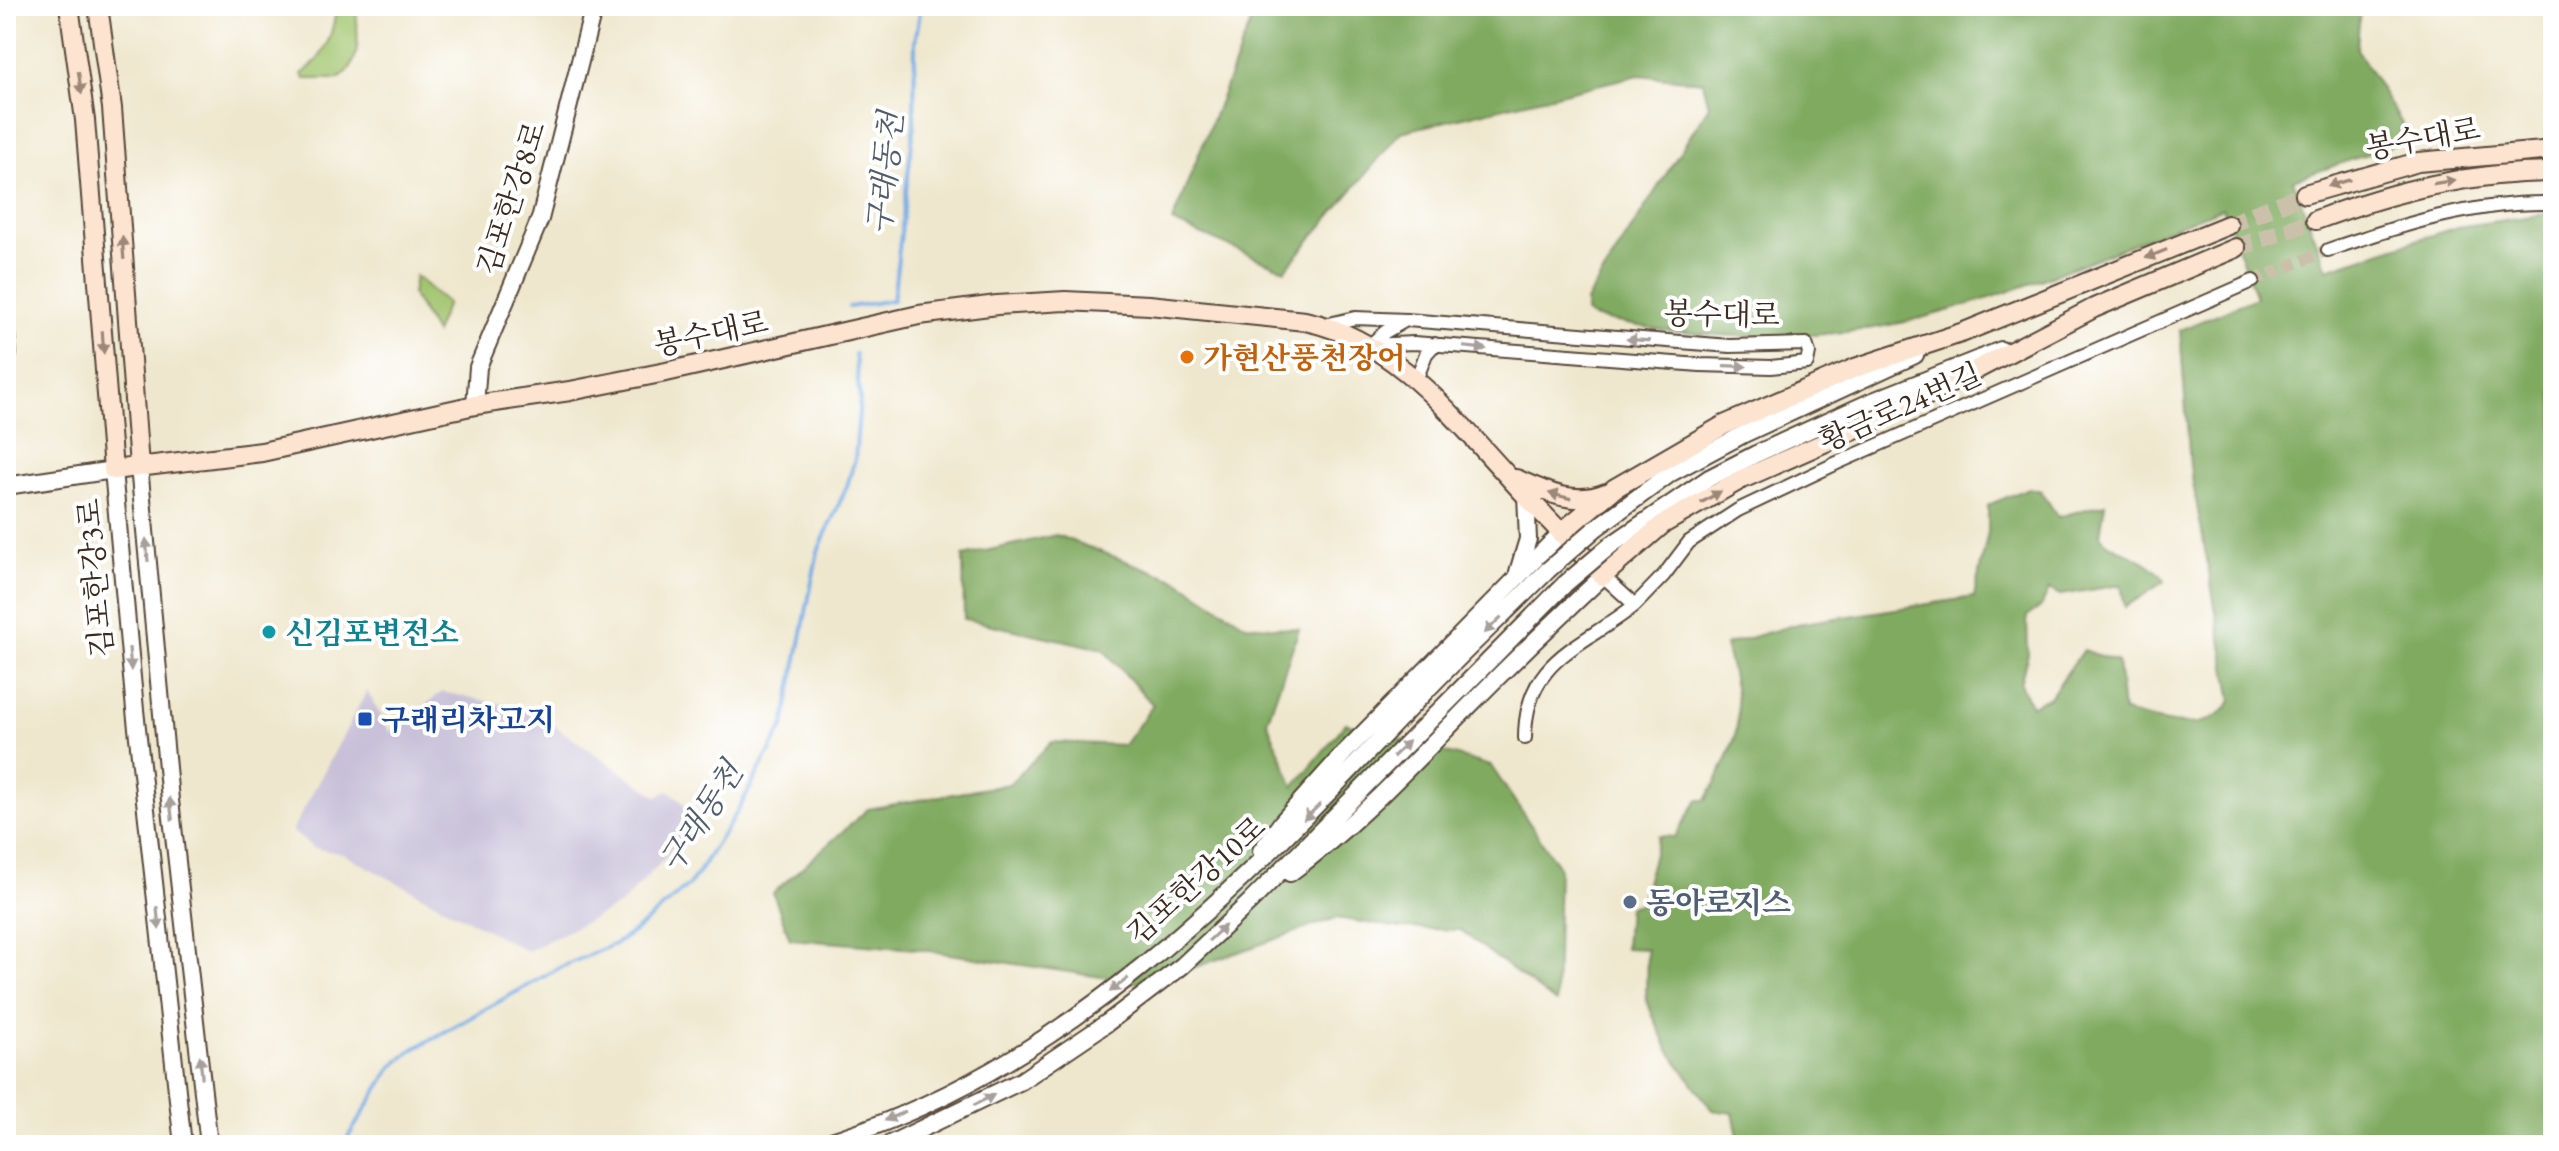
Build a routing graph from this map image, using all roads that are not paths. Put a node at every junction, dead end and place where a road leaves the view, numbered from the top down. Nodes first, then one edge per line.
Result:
1 (69, 6) edge
2 (98, 6) edge
3 (594, 6) edge
4 (2553, 150) edge
5 (2553, 172) edge
6 (2305, 194) tunnel mouth
7 (2553, 203) edge
8 (2316, 220) tunnel mouth
9 (2228, 225) tunnel mouth
10 (2236, 248) tunnel mouth
11 (2328, 250) tunnel mouth
12 (2253, 281) tunnel mouth
13 (6, 314) edge
14 (1407, 320) junction
15 (1324, 325) junction
16 (1964, 332) junction
17 (2021, 343) junction
18 (1435, 344) junction
19 (1370, 345) junction
20 (6, 372) edge
21 (1416, 380) junction
22 (475, 405) junction
23 (139, 466) junction
24 (113, 470) junction
25 (1507, 475) junction
26 (6, 486) edge
27 (1615, 488) junction
28 (1526, 495) junction
29 (1562, 532) junction
30 (1603, 576) junction
31 (1516, 577) junction
32 (1635, 605) junction
33 (1525, 738) dead end
34 (1237, 885) junction
35 (1250, 902) junction
36 (183, 1145) edge
37 (209, 1145) edge
38 (818, 1145) edge
39 (888, 1145) edge

1 -> 24 main road, 김포한강3로
23 -> 2 main road, 김포한강3로
3 - 22 street, 김포한강8로
4 -> 6 main road, 봉수대로
8 -> 5 main road, 봉수대로
7 - 11 street
9 -> 16 main road
10 - 17 main road
12 - 32 street, 황금로24번길
13 - 20 street
14 - 15 street, 봉수대로
18 -> 14 street, 봉수대로
14 - 19 street
15 - 19 main road, 봉수대로
15 - 22 main road, 봉수대로
16 - 27 main road
16 -> 34 street, 김포한강10로, bridge
30 -> 17 main road
35 -> 17 street, 김포한강10로, bridge
18 - 19 street, 봉수대로
18 - 21 street
19 - 21 main road, 봉수대로
21 - 25 main road, 봉수대로
22 - 23 main road, 봉수대로
23 - 24 main road, 봉수대로
37 -> 23 street, 김포한강3로
24 - 26 street
24 -> 36 street, 김포한강3로
27 -> 25 main road
25 - 28 main road, 봉수대로
27 - 29 main road
28 - 29 main road, 봉수대로
28 - 31 street
29 - 30 main road, 봉수대로
29 - 31 street
30 - 32 street
30 - 35 street
31 - 34 street
32 - 33 street, 황금로24번길
34 -> 38 street, 김포한강10로
39 -> 35 street, 김포한강10로

